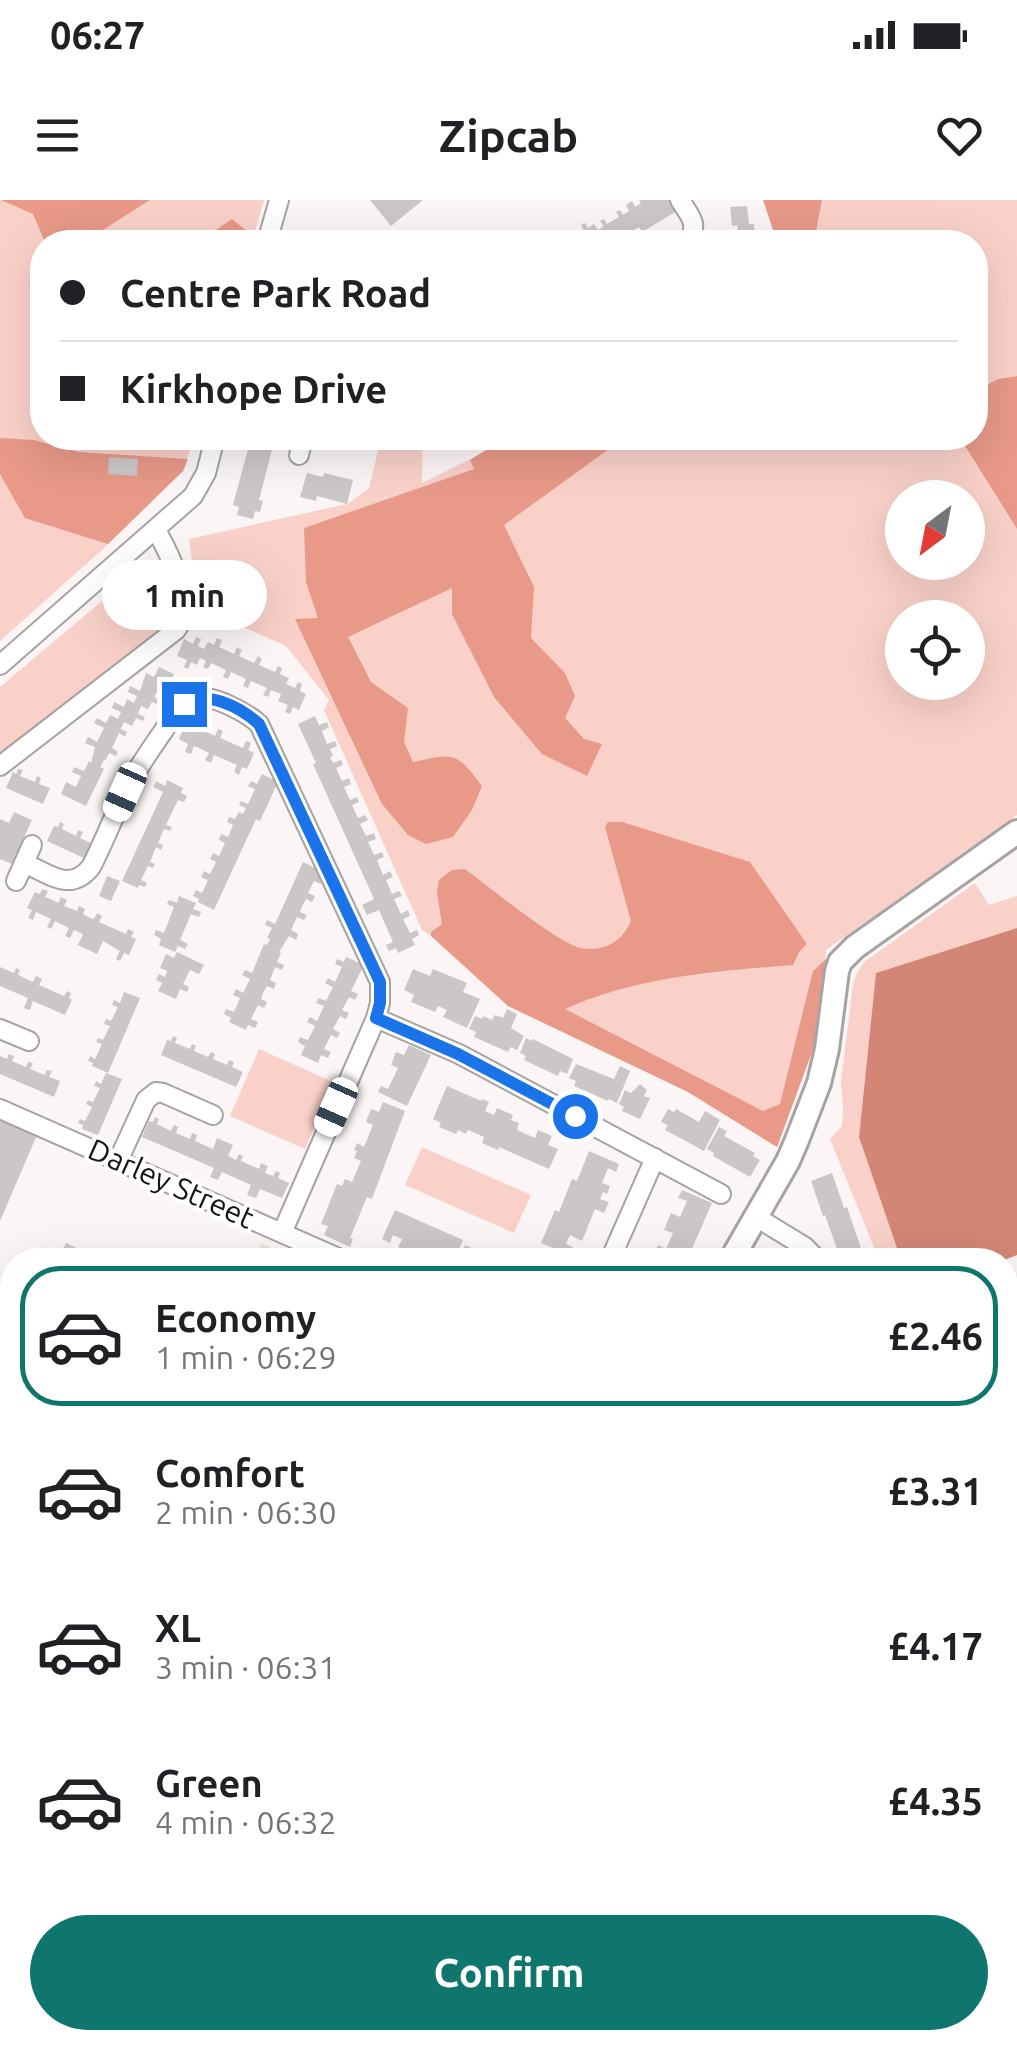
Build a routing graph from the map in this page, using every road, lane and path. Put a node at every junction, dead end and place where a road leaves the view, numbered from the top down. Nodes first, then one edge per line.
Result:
1 (279, 200) edge
2 (680, 200) edge
3 (270, 230) edge
4 (694, 230) edge
5 (212, 450) edge
6 (156, 530) junction
7 (0, 665) edge
8 (0, 766) edge
9 (1017, 832) edge
10 (32, 845) dead end
11 (376, 1018) junction
12 (0, 1029) edge
13 (28, 1041) dead end
14 (0, 1109) edge
15 (213, 1115) dead end
16 (656, 1158) junction
17 (118, 1161) junction
18 (722, 1194) dead end
19 (756, 1217) junction
20 (282, 1233) junction
21 (316, 1248) edge
22 (608, 1248) edge
23 (738, 1248) edge
24 (806, 1248) edge

1 - 3 street
2 - 4 street
5 - 6 street
6 - 7 street
6 - 8 street
9 - 19 street
10 - 11 street
11 - 16 street
11 - 20 street
12 - 13 street
14 - 17 street, Darley Street
15 - 17 street
16 - 18 street
16 - 22 street
17 - 20 street, Darley Street
19 - 23 street
19 - 24 street
20 - 21 street, Darley Street

